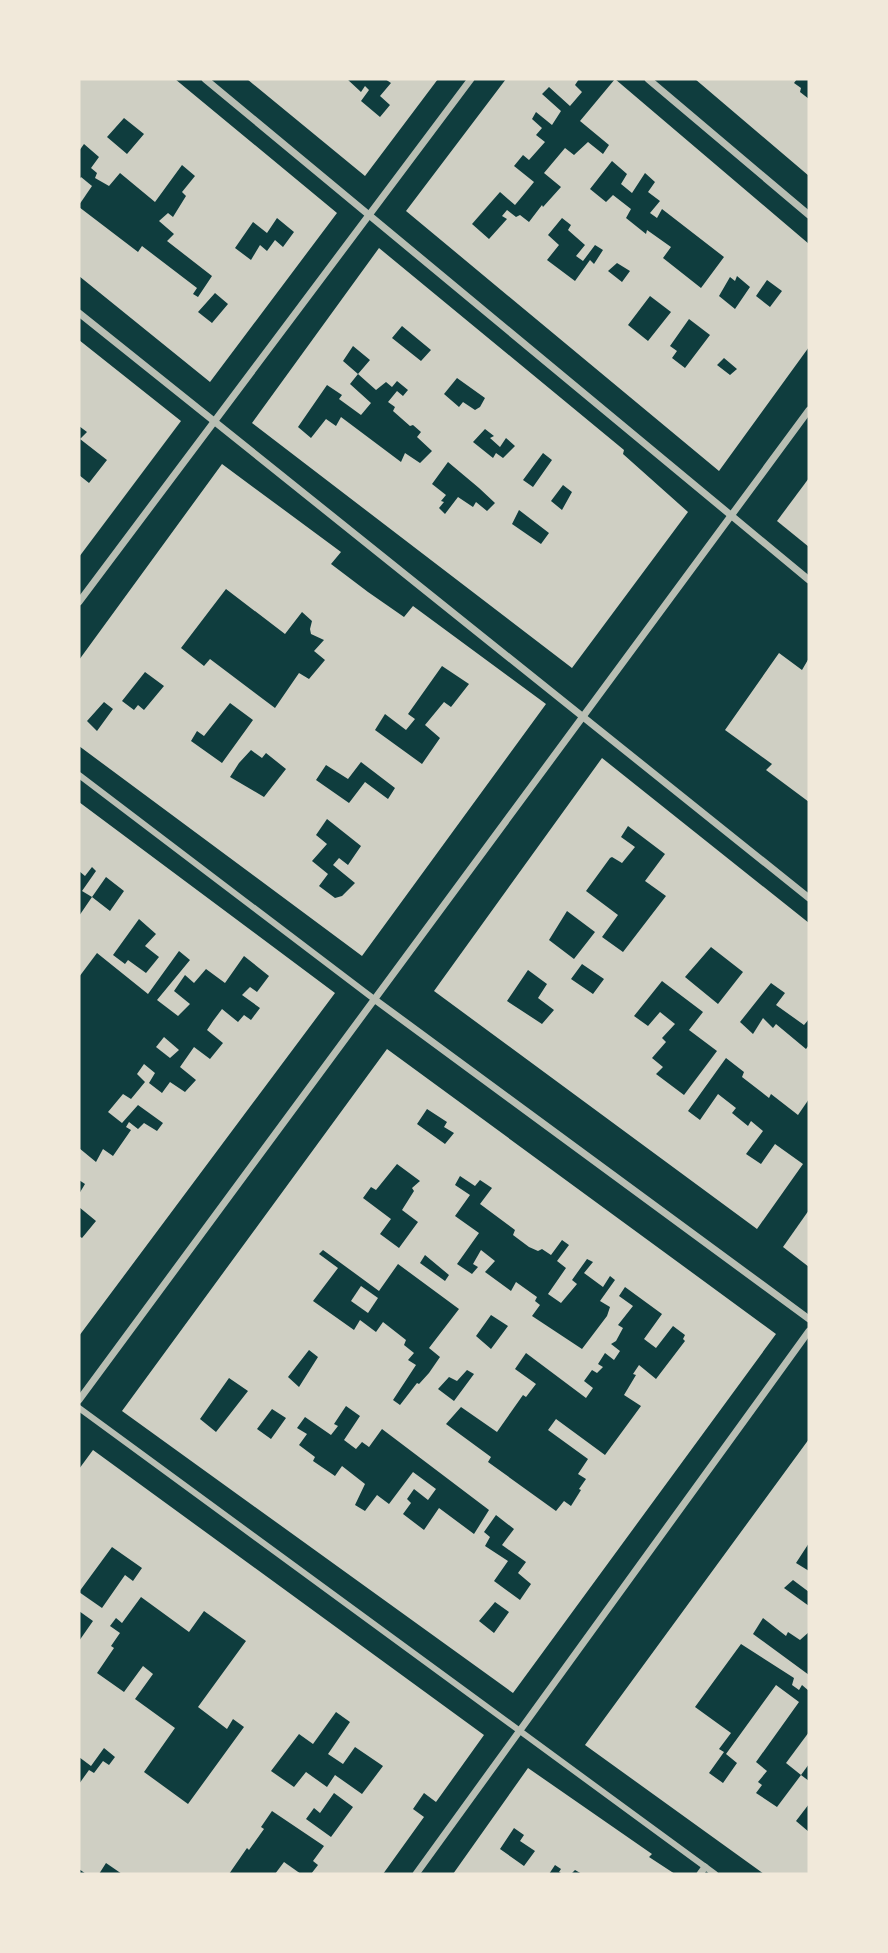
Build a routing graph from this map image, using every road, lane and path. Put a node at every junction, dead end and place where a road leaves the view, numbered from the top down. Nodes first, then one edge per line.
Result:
1 (205, 79) edge
2 (471, 79) edge
3 (648, 79) edge
4 (368, 215) junction
5 (809, 215) edge
6 (79, 313) edge
7 (809, 410) edge
8 (214, 421) junction
9 (732, 516) junction
10 (809, 580) edge
11 (79, 602) edge
12 (583, 716) junction
13 (79, 775) edge
14 (809, 898) edge
15 (374, 999) junction
16 (809, 1319) edge
17 (809, 1331) edge
18 (79, 1400) edge
19 (79, 1408) edge
20 (519, 1731) junction
21 (703, 1871) edge
22 (416, 1874) edge
23 (715, 1874) edge

1 - 4 street
2 - 4 street
3 - 5 street
4 - 8 street
4 - 9 street
6 - 8 street
7 - 9 street
8 - 11 street
8 - 12 street
9 - 10 street
9 - 12 street
12 - 14 street
12 - 15 street
13 - 15 street
15 - 16 street
15 - 18 street
17 - 20 street
19 - 20 street
20 - 21 street
20 - 22 street
21 - 23 street

